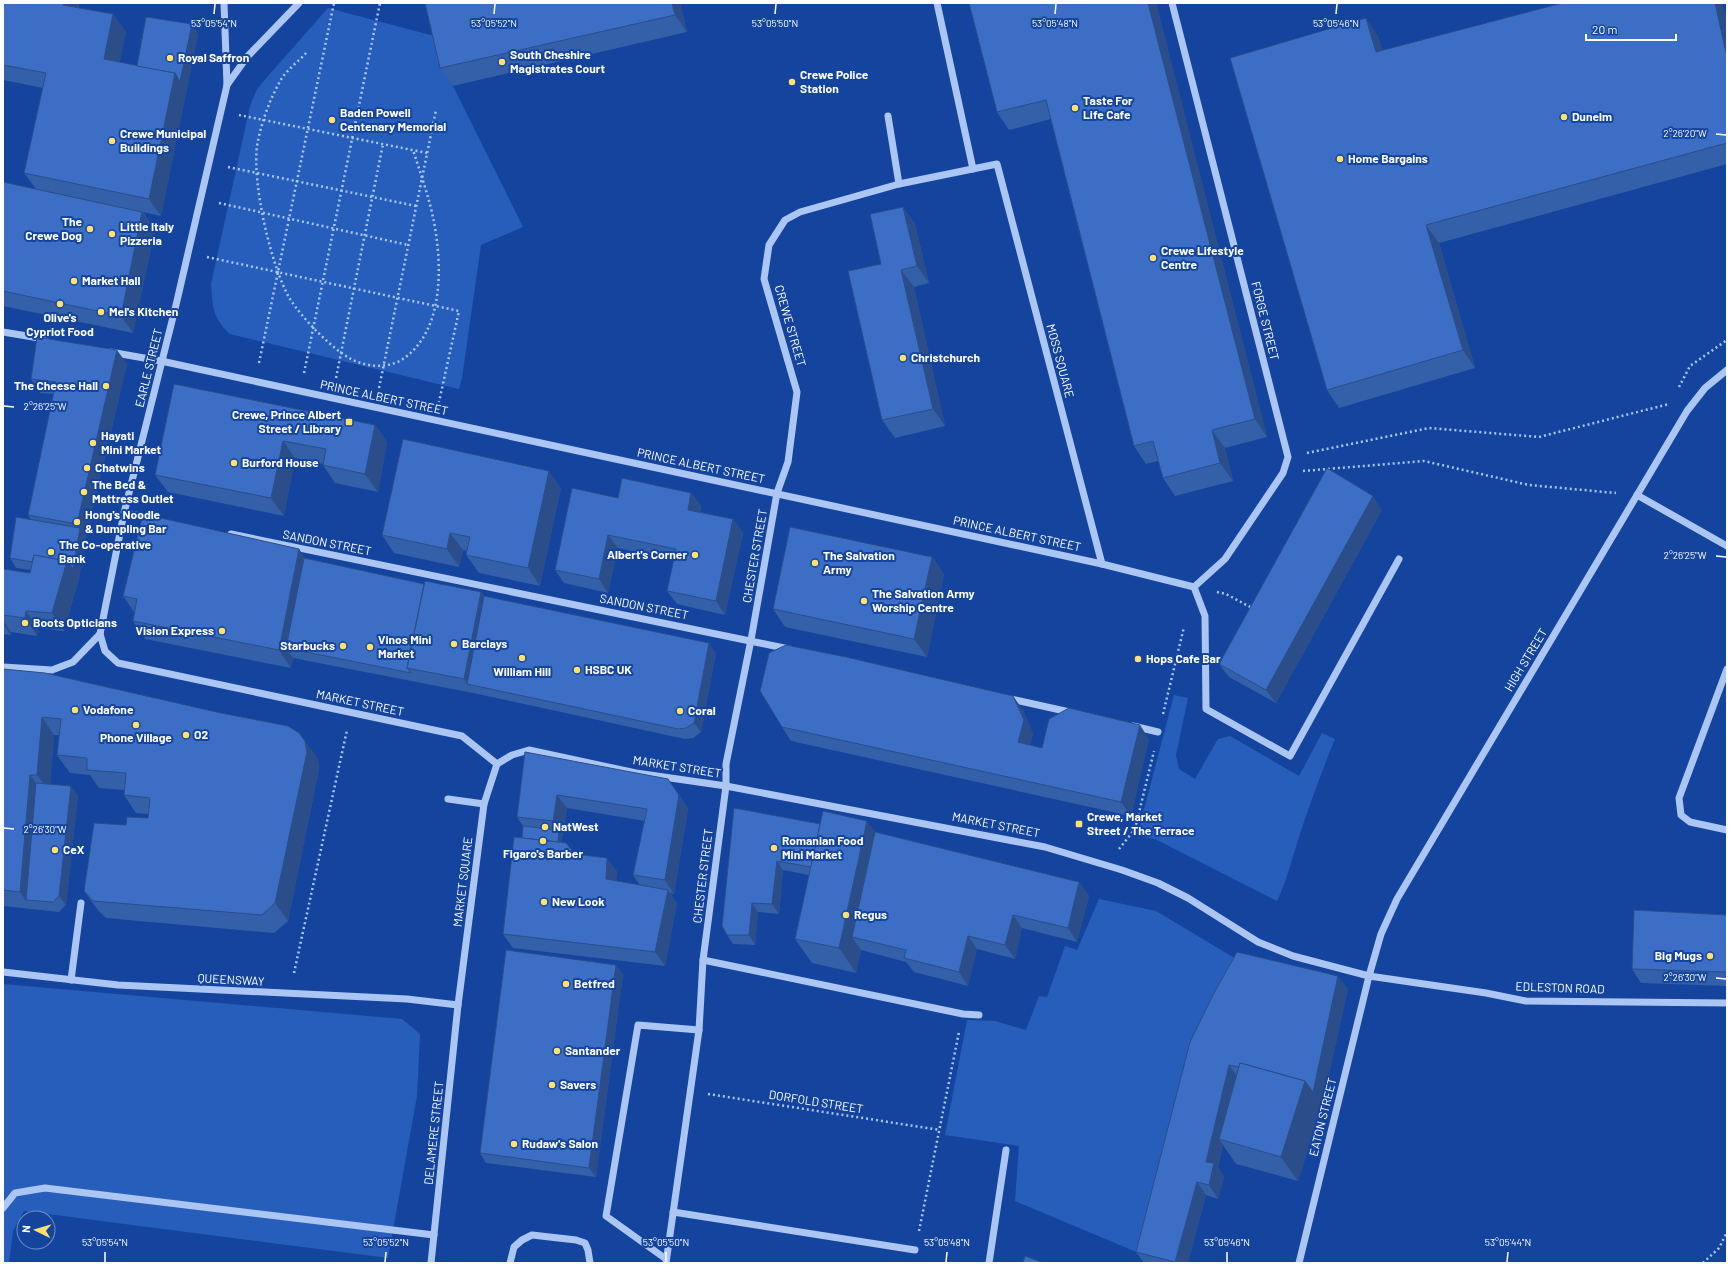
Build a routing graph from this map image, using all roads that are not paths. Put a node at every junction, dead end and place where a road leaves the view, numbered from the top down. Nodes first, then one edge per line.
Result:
1 (224, 3) edge
2 (299, 3) edge
3 (937, 3) edge
4 (1172, 3) edge
5 (227, 85) junction
6 (888, 116) dead end
7 (997, 164) joint
8 (973, 169) junction
9 (899, 184) junction
10 (3, 332) edge
11 (56, 342) edge
12 (101, 350) edge
13 (161, 361) junction
14 (1727, 370) edge
15 (777, 493) junction
16 (1637, 495) junction
17 (124, 513) junction
18 (156, 519) edge
19 (226, 533) edge
20 (1727, 546) edge
21 (1399, 558) dead end
22 (1102, 564) junction
23 (1194, 587) junction
24 (100, 634) junction
25 (751, 640) junction
26 (798, 651) edge
27 (3, 667) edge
28 (1727, 669) edge
29 (997, 696) edge
30 (1082, 714) edge
31 (1128, 725) edge
32 (1158, 732) dead end
33 (497, 764) junction
34 (726, 786) junction
35 (448, 799) dead end
36 (484, 804) junction
37 (1727, 830) edge
38 (81, 903) dead end
39 (703, 960) junction
40 (3, 972) edge
41 (1369, 976) junction
42 (71, 980) junction
43 (1727, 1003) edge
44 (458, 1005) junction
45 (979, 1015) dead end
46 (699, 1030) junction
47 (1006, 1150) dead end
48 (3, 1208) edge
49 (673, 1212) junction
50 (434, 1235) junction
51 (915, 1250) road end
52 (666, 1261) edge
53 (431, 1263) edge
54 (510, 1263) edge
55 (590, 1263) edge
56 (989, 1263) edge
57 (1299, 1263) edge

1 - 5 street, EARLE STREET
2 - 5 street, EARLE STREET
3 - 8 street
4 - 23 street, FORGE STREET
5 - 13 street, EARLE STREET
6 - 9 street
7 - 8 street, CREWE STREET
7 - 22 street, MOSS SQUARE
8 - 9 street, CREWE STREET
9 - 15 street, CREWE STREET
10 - 11 street
12 - 13 street, PRINCE ALBERT STREET
13 - 15 street, PRINCE ALBERT STREET
13 - 17 street, EARLE STREET
14 - 16 street, HIGH STREET
15 - 22 street, PRINCE ALBERT STREET
15 - 25 street, CHESTER STREET
16 - 20 street
16 - 41 street, HIGH STREET
17 - 18 street
17 - 24 street, EARLE STREET
19 - 25 street, SANDON STREET
21 - 23 street
22 - 23 street, PRINCE ALBERT STREET
24 - 27 street
24 - 33 street, MARKET STREET
25 - 26 street, SANDON STREET
25 - 34 street, CHESTER STREET
28 - 37 street
29 - 30 street
31 - 32 street
33 - 34 street, MARKET STREET
33 - 36 street, MARKET SQUARE
34 - 39 street, CHESTER STREET
34 - 41 street, MARKET STREET
35 - 36 street
36 - 44 street, MARKET SQUARE
38 - 42 street
39 - 45 street
39 - 46 street, CHESTER STREET
40 - 42 street, QUEENSWAY
41 - 43 street, EDLESTON ROAD
41 - 57 street, EATON STREET
42 - 44 street, QUEENSWAY
44 - 50 street, DELAMERE STREET
46 - 49 street, CHESTER STREET
46 - 52 street
47 - 56 street
48 - 50 street
49 - 51 street
49 - 52 street, CHESTER STREET
50 - 53 street, DELAMERE STREET
54 - 55 street

